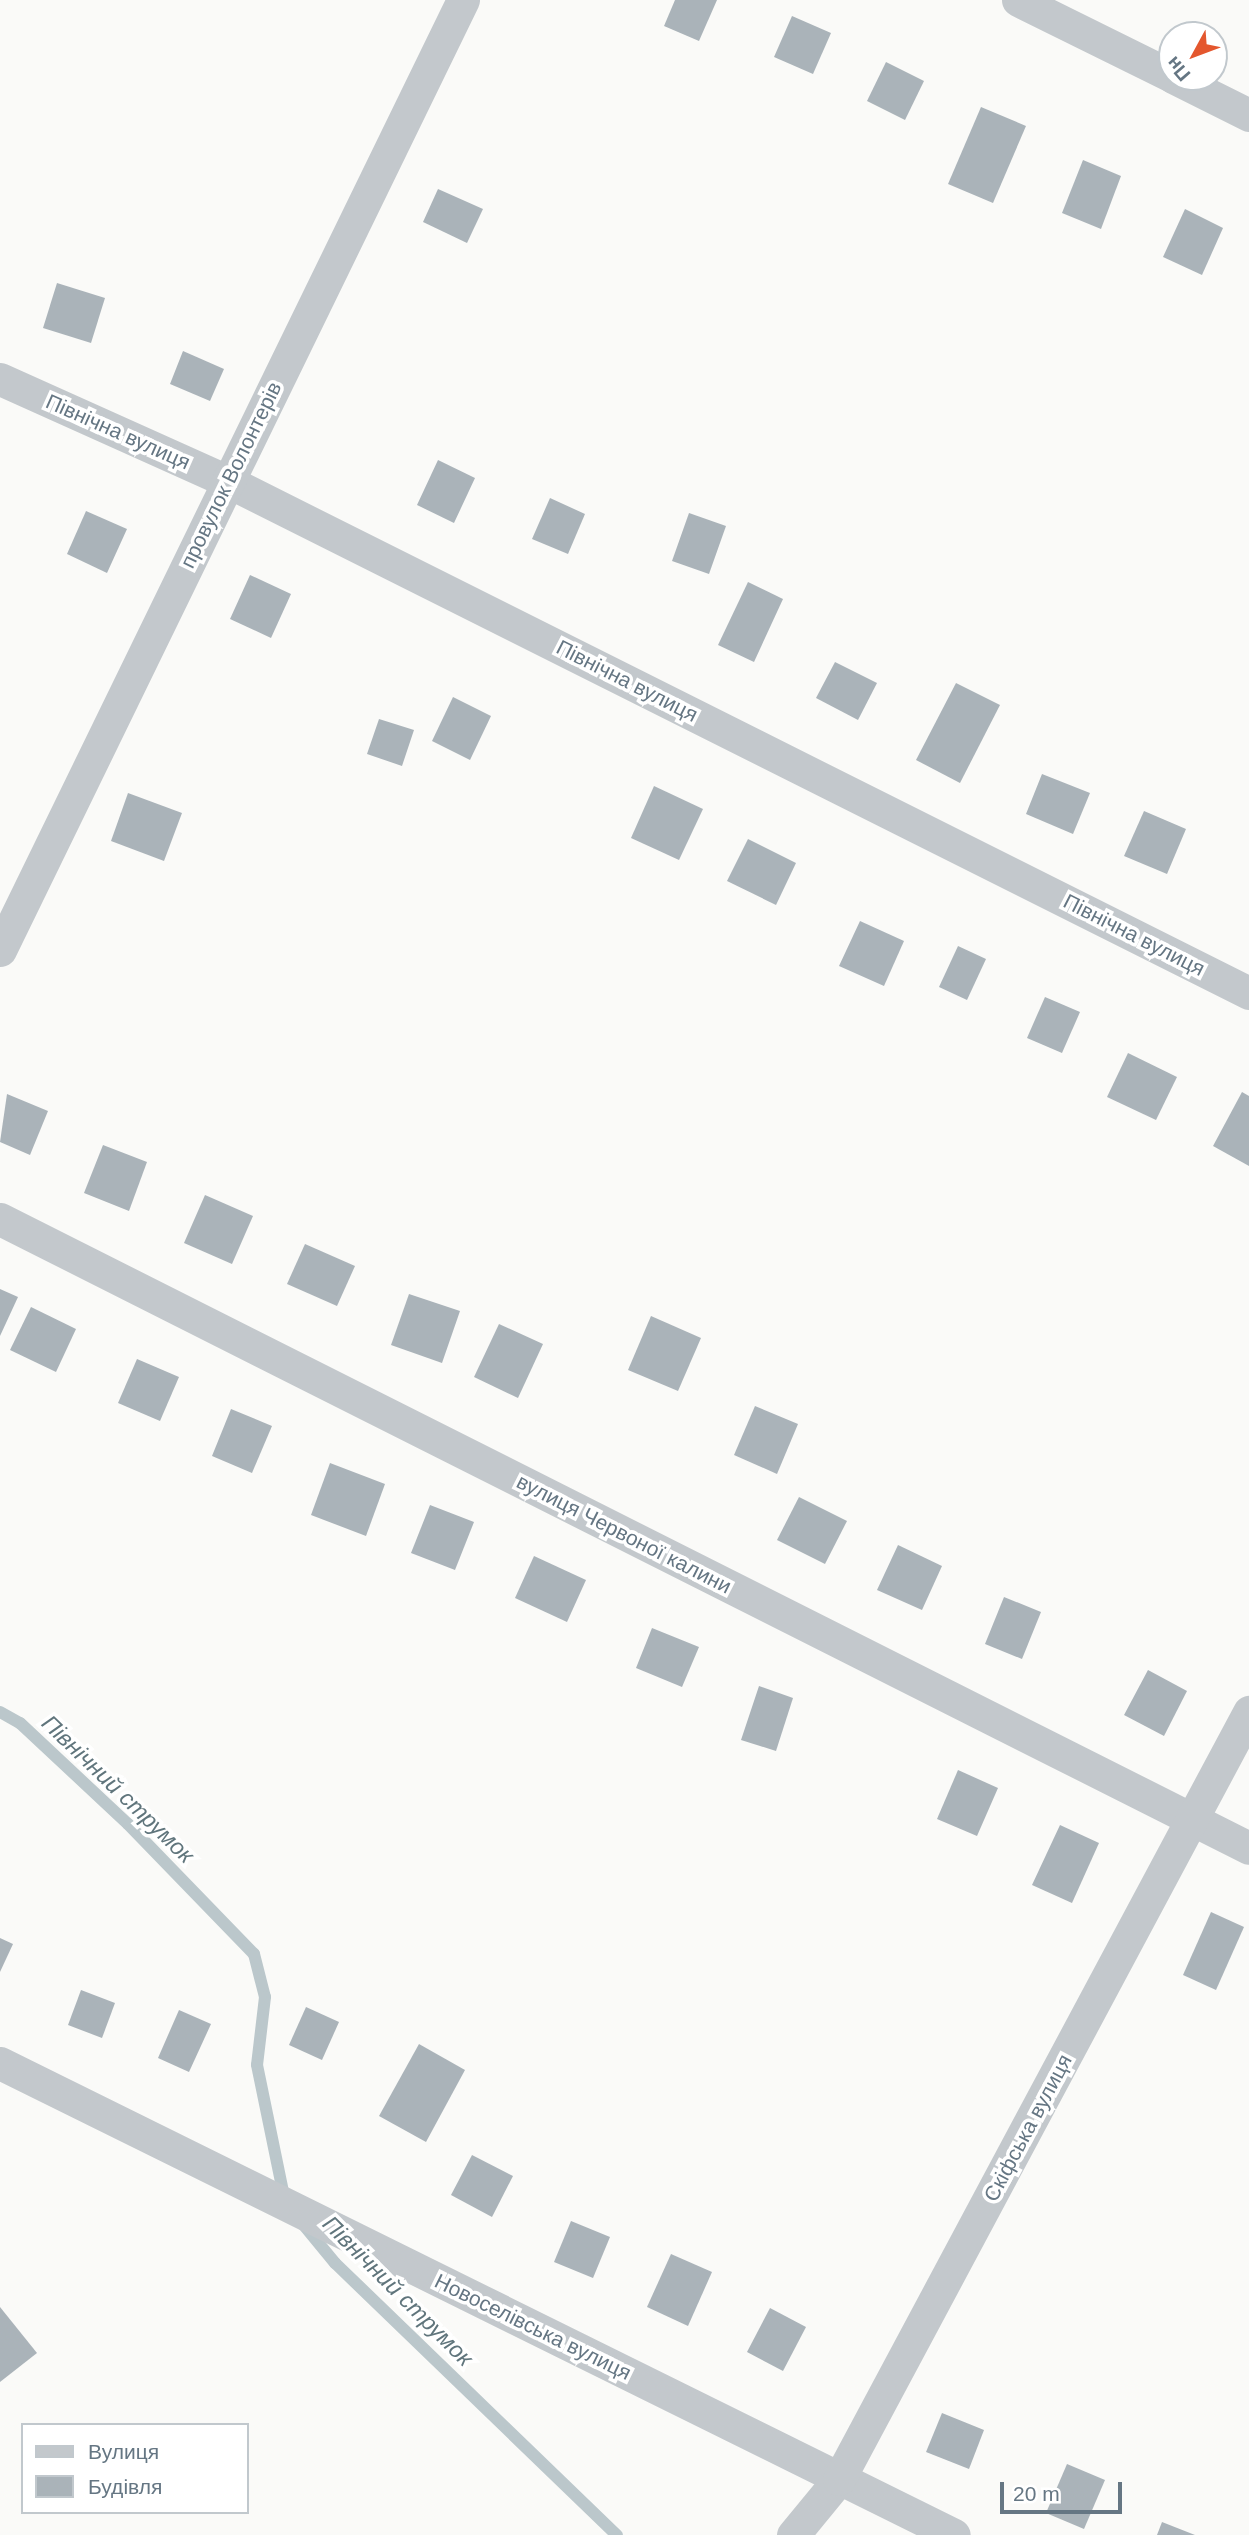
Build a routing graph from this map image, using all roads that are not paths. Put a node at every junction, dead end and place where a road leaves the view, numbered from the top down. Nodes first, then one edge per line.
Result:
1 (463, 0) edge
2 (1018, 0) edge
3 (1158, 70) edge
4 (1202, 91) edge
5 (1249, 114) edge
6 (0, 379) edge
7 (227, 481) junction
8 (0, 950) edge
9 (1249, 993) edge
10 (0, 1219) edge
11 (1249, 1712) edge
12 (1194, 1821) junction
13 (1249, 1848) edge
14 (0, 2063) edge
15 (839, 2479) junction
16 (793, 2535) edge
17 (954, 2535) edge

1 - 7 street, провулок Волонтерів
2 - 3 street
4 - 5 street
6 - 7 street, Північна вулиця
7 - 8 street, провулок Волонтерів
7 - 9 street, Північна вулиця
10 - 12 street, вулиця Червоної калини
11 - 12 street, Скіфська вулиця
12 - 13 street, вулиця Червоної калини
12 - 15 street, Скіфська вулиця
14 - 15 street, Новоселівська вулиця
15 - 16 street, Скіфська вулиця
15 - 17 street, Новоселівська вулиця

